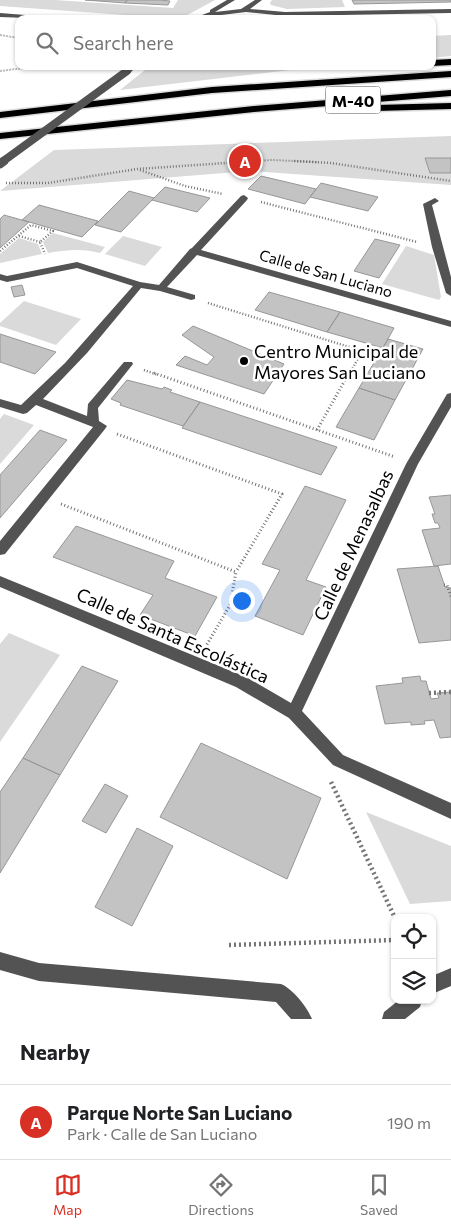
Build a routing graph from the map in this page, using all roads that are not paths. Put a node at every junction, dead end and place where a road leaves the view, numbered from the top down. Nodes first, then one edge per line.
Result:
1 (232, 0) edge
2 (259, 0) edge
3 (239, 4) dead end
4 (246, 10) junction
5 (451, 11) edge
6 (0, 15) edge
7 (206, 15) edge
8 (215, 15) edge
9 (234, 15) edge
10 (15, 16) edge
11 (451, 62) edge
12 (436, 63) edge
13 (128, 70) edge
14 (325, 73) dead end
15 (451, 74) edge
16 (212, 90) junction
17 (451, 93) edge
18 (451, 106) edge
19 (254, 109) junction
20 (0, 114) edge
21 (0, 136) edge
22 (0, 164) edge
23 (244, 198) road end
24 (436, 201) dead end
25 (193, 251) junction
26 (0, 277) edge
27 (140, 285) junction
28 (161, 288) junction
29 (451, 293) edge
30 (191, 297) road end
31 (450, 322) edge
32 (128, 364) road end
33 (35, 400) junction
34 (450, 402) edge
35 (0, 404) edge
36 (97, 425) junction
37 (0, 550) edge
38 (0, 581) edge
39 (294, 713) junction
40 (451, 811) edge
41 (0, 961) edge
42 (451, 977) edge
43 (436, 983) edge
44 (408, 1004) edge
45 (303, 1019) edge
46 (391, 1019) edge

1 - 7 street
2 - 4 street
3 - 4 street
4 - 5 street
4 - 8 street
4 - 9 street
6 - 10 street
11 - 12 highway
13 - 22 street, bridge
14 - 16 highway
15 - 16 highway, M-40
16 - 20 highway, M-40
17 - 19 highway, M-40
18 - 19 highway
19 - 21 highway, M-40
23 - 25 street
24 - 29 street
25 - 28 street
25 - 31 street, Calle de San Luciano
26 - 27 street
27 - 28 street
27 - 33 street
28 - 30 street
32 - 36 street
33 - 35 street
33 - 36 street
34 - 39 street, Calle de Menasalbas
36 - 37 street
38 - 39 street, Calle de Santa Escolástica
39 - 40 street, Calle de Santa Escolástica
41 - 45 street
42 - 43 street
44 - 46 street

